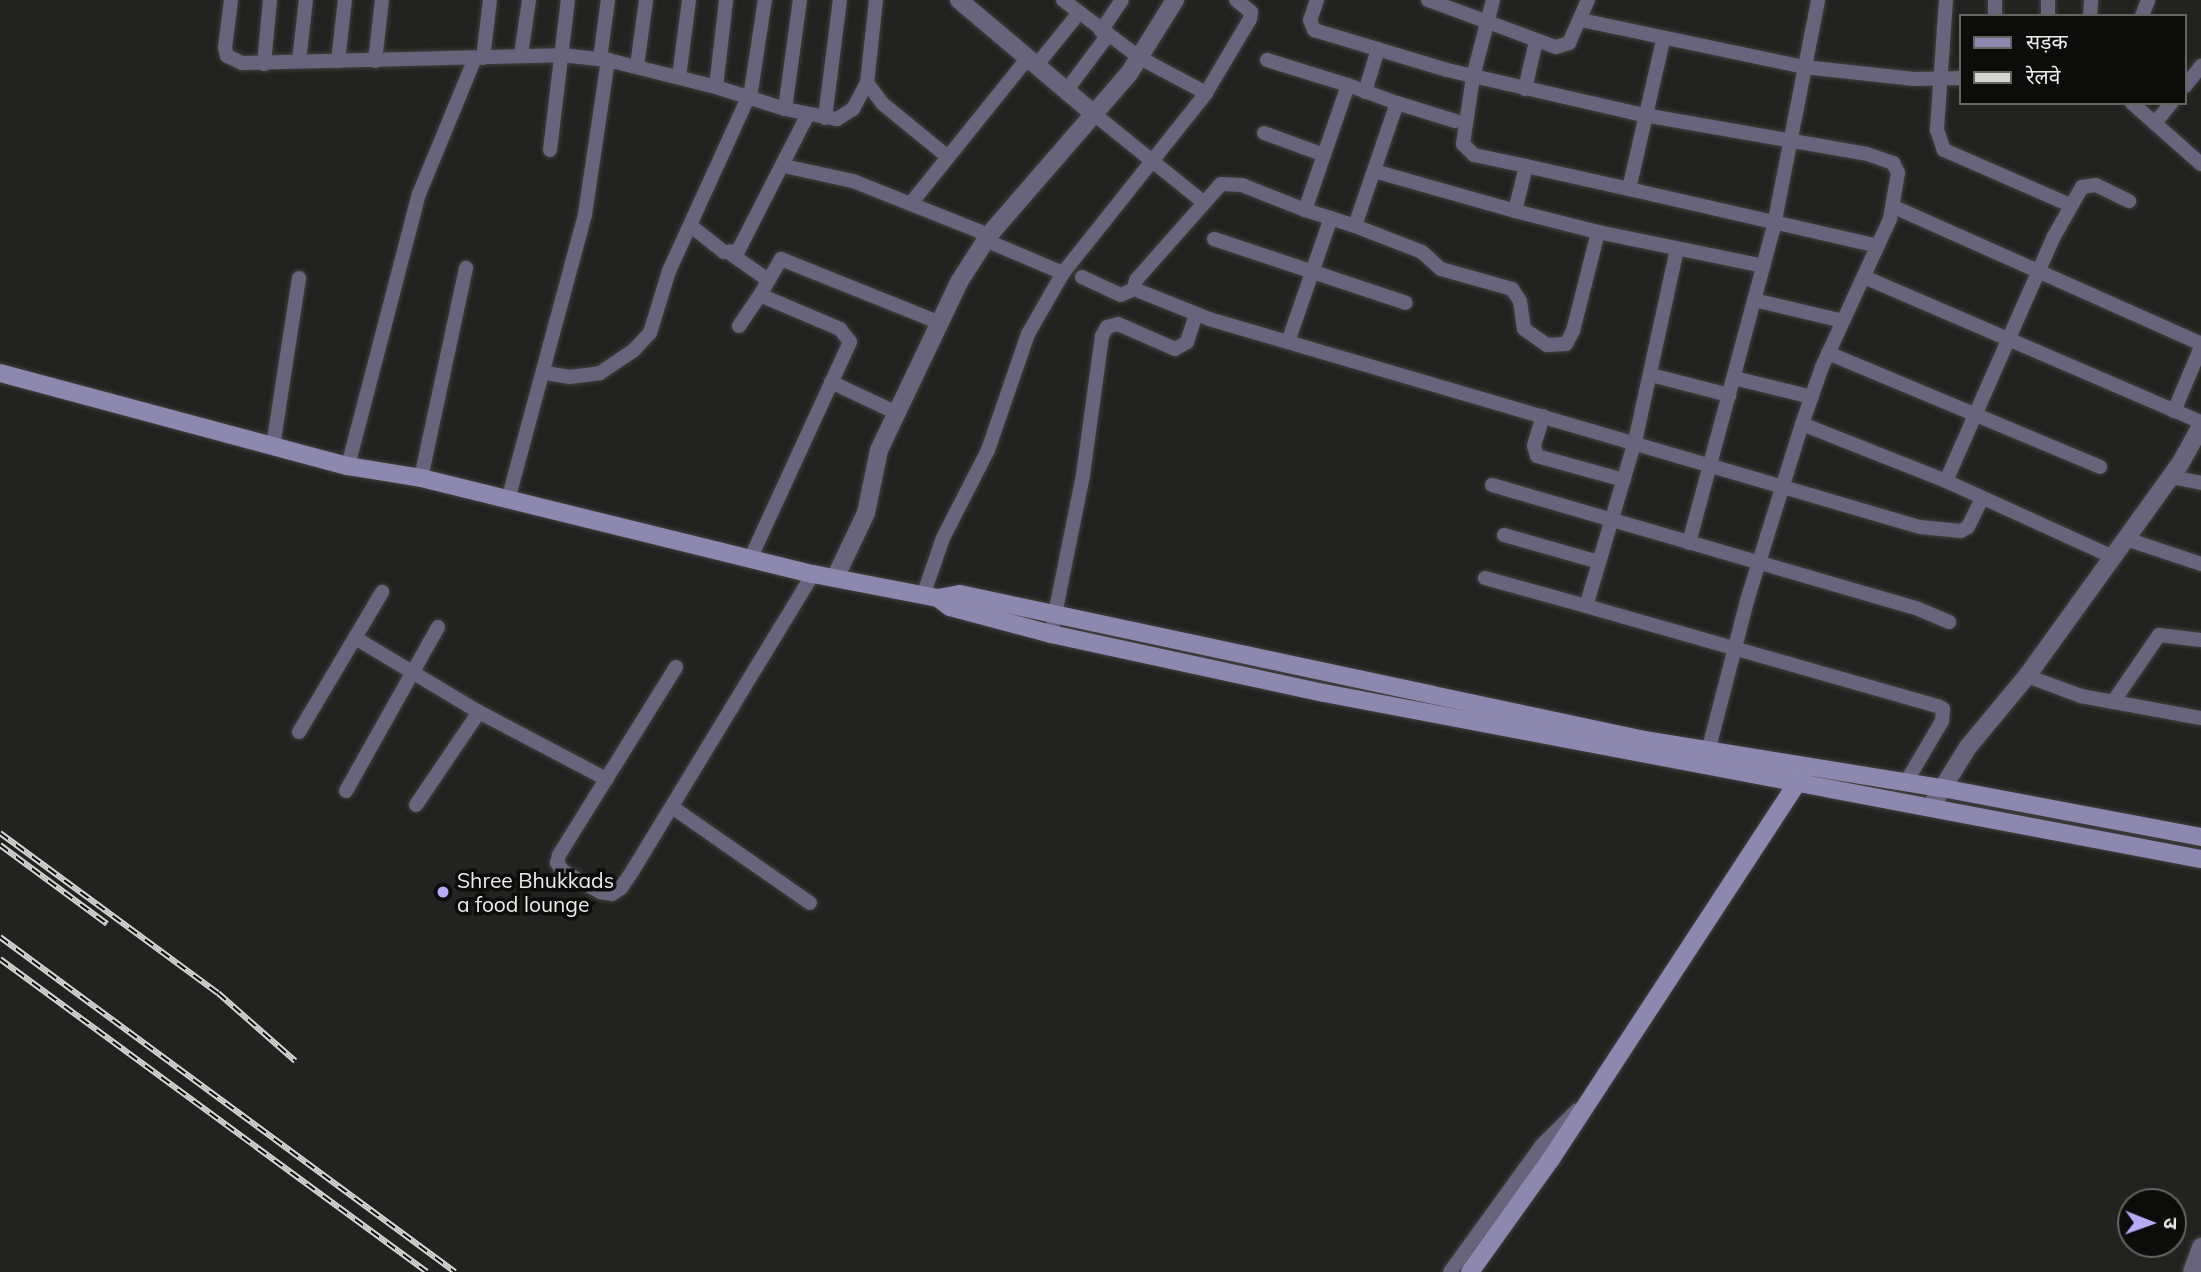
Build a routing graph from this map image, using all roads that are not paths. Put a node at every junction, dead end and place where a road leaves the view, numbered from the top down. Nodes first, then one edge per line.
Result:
1 (231, 0) edge
2 (270, 0) edge
3 (306, 0) edge
4 (345, 0) edge
5 (382, 0) edge
6 (490, 0) edge
7 (529, 0) edge
8 (568, 0) edge
9 (608, 0) edge
10 (646, 0) edge
11 (689, 0) edge
12 (726, 0) edge
13 (765, 0) edge
14 (800, 0) edge
15 (840, 0) edge
16 (876, 0) edge
17 (959, 0) edge
18 (1063, 0) edge
19 (1122, 0) edge
20 (1174, 0) edge
21 (1236, 0) edge
22 (1317, 0) edge
23 (1428, 0) edge
24 (1493, 0) edge
25 (1588, 0) edge
26 (1818, 0) edge
27 (1946, 0) edge
28 (1078, 14) junction
29 (1581, 20) junction
30 (1486, 22) junction
31 (1104, 33) junction
32 (1663, 40) junction
33 (1536, 41) junction
34 (1378, 49) junction
35 (522, 55) junction
36 (561, 55) junction
37 (479, 58) junction
38 (1140, 58) junction
39 (604, 59) junction
40 (1267, 60) dead end
41 (299, 61) junction
42 (338, 61) junction
43 (375, 61) junction
44 (1032, 62) junction
45 (264, 64) junction
46 (637, 66) junction
47 (1804, 67) junction
48 (679, 77) junction
49 (1473, 77) junction
50 (1942, 78) junction
51 (1960, 78) edge
52 (867, 83) junction
53 (1348, 85) junction
54 (716, 87) junction
55 (1525, 89) junction
56 (1066, 91) junction
57 (1366, 92) junction
58 (1206, 93) junction
59 (747, 98) junction
60 (1397, 103) junction
61 (2134, 105) edge
62 (2169, 105) edge
63 (785, 109) junction
64 (808, 114) junction
65 (1094, 114) junction
66 (1644, 115) junction
67 (825, 118) junction
68 (1455, 121) dead end
69 (2155, 123) junction
70 (1264, 134) dead end
71 (1789, 140) junction
72 (550, 150) dead end
73 (1324, 155) junction
74 (948, 158) junction
75 (1152, 161) junction
76 (2201, 163) edge
77 (784, 166) junction
78 (1526, 166) junction
79 (1374, 172) junction
80 (1629, 189) junction
81 (2129, 201) dead end
82 (912, 202) junction
83 (1203, 202) junction
84 (2070, 205) junction
85 (1894, 207) junction
86 (1305, 210) junction
87 (1515, 211) junction
88 (1331, 218) junction
89 (1774, 222) junction
90 (691, 226) junction
91 (1355, 226) junction
92 (1598, 232) junction
93 (987, 238) junction
94 (1214, 239) dead end
95 (1878, 246) junction
96 (1677, 249) junction
97 (731, 254) junction
98 (1764, 266) junction
99 (466, 268) dead end
100 (1063, 272) junction
101 (1312, 272) junction
102 (2038, 272) junction
103 (1082, 277) dead end
104 (1864, 277) junction
105 (299, 278) dead end
106 (768, 280) junction
107 (1134, 289) junction
108 (760, 295) junction
109 (1754, 300) junction
110 (1406, 303) dead end
111 (1196, 314) junction
112 (1843, 321) junction
113 (940, 323) junction
114 (739, 326) dead end
115 (1289, 340) junction
116 (2008, 340) junction
117 (2201, 345) edge
118 (1828, 353) junction
119 (0, 373) edge
120 (545, 373) junction
121 (1651, 375) junction
122 (1734, 378) junction
123 (831, 382) junction
124 (1729, 395) junction
125 (1812, 397) junction
126 (2174, 411) junction
127 (897, 413) junction
128 (1975, 414) junction
129 (1543, 416) junction
130 (1802, 424) junction
131 (2201, 424) edge
132 (1635, 442) junction
133 (273, 446) junction
134 (1710, 465) junction
135 (348, 466) junction
136 (2100, 467) dead end
137 (2171, 477) junction
138 (421, 478) junction
139 (1624, 480) junction
140 (1946, 481) junction
141 (2201, 483) edge
142 (1492, 485) dead end
143 (1783, 485) junction
144 (1982, 498) junction
145 (508, 500) junction
146 (1612, 521) junction
147 (1504, 535) dead end
148 (2126, 539) junction
149 (1689, 543) junction
150 (751, 557) junction
151 (2113, 557) junction
152 (1599, 562) junction
153 (1759, 564) junction
154 (2201, 564) edge
155 (813, 574) junction
156 (835, 578) junction
157 (1485, 578) dead end
158 (382, 592) dead end
159 (931, 597) junction
160 (1586, 606) junction
161 (1949, 622) dead end
162 (1052, 626) junction
163 (438, 627) dead end
164 (357, 639) junction
165 (2201, 640) edge
166 (1736, 646) junction
167 (676, 667) dead end
168 (411, 672) junction
169 (2027, 676) junction
170 (2113, 702) junction
171 (479, 712) junction
172 (2201, 718) edge
173 (299, 732) dead end
174 (1706, 760) junction
175 (1808, 767) junction
176 (606, 779) junction
177 (1798, 782) junction
178 (1906, 782) junction
179 (1942, 788) junction
180 (346, 791) dead end
181 (416, 805) dead end
182 (1932, 805) junction
183 (672, 807) junction
184 (2201, 837) edge
185 (2201, 859) edge
186 (810, 903) dead end
187 (1588, 1099) junction
188 (2201, 1247) edge
189 (1450, 1272) edge
190 (1470, 1272) edge
191 (2192, 1272) edge

1 - 45 street
2 - 45 street
3 - 41 street
4 - 42 street
5 - 43 street
6 - 37 street
7 - 35 street
8 - 36 street
9 - 39 street
10 - 46 street
11 - 48 street
12 - 54 street
13 - 59 street
14 - 63 street
15 - 67 street
16 - 52 street
17 - 44 street
18 - 28 street
19 - 31 street
20 - 38 street
21 - 58 street
22 - 34 street
23 - 30 street
24 - 30 street
25 - 29 street
26 - 47 street
27 - 50 street
28 - 31 street
28 - 44 street
29 - 32 street
29 - 33 street
30 - 33 street
30 - 49 street
31 - 38 street
31 - 56 street
32 - 47 street
32 - 66 street
33 - 55 street
34 - 49 street
34 - 57 street
35 - 36 street
35 - 37 street
36 - 39 street
36 - 72 street
37 - 43 street
37 - 135 street
38 - 58 street
38 - 65 street
39 - 46 street
39 - 120 street
40 - 53 street
41 - 42 street
41 - 45 street
42 - 43 street
44 - 56 street
44 - 74 street
46 - 48 street
47 - 50 street
47 - 71 street
48 - 54 street
49 - 55 street
49 - 78 street
50 - 51 street
50 - 84 street
52 - 67 street
52 - 74 street
53 - 57 street
53 - 73 street
54 - 59 street
55 - 66 street
56 - 65 street
57 - 60 street
58 - 75 street
59 - 63 street
59 - 90 street
60 - 68 street
60 - 79 street
61 - 69 street
62 - 69 street
63 - 64 street
64 - 67 street
64 - 77 street
65 - 75 street
65 - 93 street
66 - 71 street
66 - 80 street
69 - 76 street
70 - 73 street
71 - 85 street
71 - 89 street
73 - 86 street
74 - 82 street
75 - 83 street
75 - 100 street
77 - 82 street
77 - 97 street
78 - 80 street
78 - 87 street
79 - 87 street
79 - 91 street
80 - 89 street
81 - 84 street
82 - 93 street
83 - 86 street
83 - 107 street
84 - 102 street
85 - 95 street
85 - 102 street
86 - 88 street
87 - 92 street
88 - 91 street
88 - 101 street
89 - 95 street
89 - 98 street
90 - 97 street
90 - 120 street
91 - 92 street
92 - 96 street
93 - 100 street
93 - 113 street
94 - 101 street
95 - 104 street
96 - 98 street
96 - 121 street
97 - 106 street
98 - 109 street
99 - 138 street
100 - 159 street
101 - 110 street
101 - 115 street
102 - 116 street
102 - 117 street
103 - 107 street
104 - 112 street
104 - 116 street
105 - 133 street
106 - 108 street
106 - 113 street
107 - 111 street
108 - 114 street
108 - 123 street
109 - 112 street
109 - 122 street
111 - 115 street
111 - 162 street
112 - 118 street
113 - 127 street
115 - 129 street
116 - 126 street
116 - 128 street
117 - 126 street
118 - 125 street
118 - 128 street
119 - 133 main road
120 - 145 street
121 - 124 street
121 - 132 street
122 - 124 street
122 - 125 street
123 - 127 street
123 - 150 street
124 - 134 street
125 - 130 street
126 - 131 street
127 - 156 street
128 - 136 street
128 - 140 street
129 - 132 street
129 - 139 street
130 - 140 street
130 - 143 street
131 - 137 street
132 - 134 street
132 - 139 street
133 - 135 main road
134 - 143 street
134 - 149 street
135 - 138 main road
137 - 141 street
137 - 148 street
138 - 145 main road
139 - 146 street
140 - 144 street
142 - 146 street
143 - 144 street
143 - 153 street
144 - 151 street
145 - 150 main road
146 - 149 street
146 - 152 street
147 - 152 street
148 - 151 street
148 - 154 street
149 - 153 street
150 - 155 main road
151 - 169 street
152 - 160 street
153 - 161 street
153 - 166 street
155 - 156 main road
155 - 183 street
156 - 159 main road
157 - 160 street
158 - 164 street
159 - 162 main road
160 - 166 street
162 - 174 main road
163 - 168 street
164 - 168 street
164 - 173 street
165 - 170 street
166 - 174 street
166 - 178 street
167 - 176 street
168 - 171 street
168 - 180 street
169 - 170 street
169 - 179 street
170 - 172 street
171 - 176 street
171 - 181 street
174 - 175 main road
174 - 177 main road
175 - 177 main road
175 - 178 main road
176 - 183 street
177 - 182 main road
177 - 187 main road
178 - 179 main road
179 - 182 street
179 - 184 main road
182 - 185 main road
183 - 186 street
187 - 189 street
187 - 190 main road
188 - 191 street

